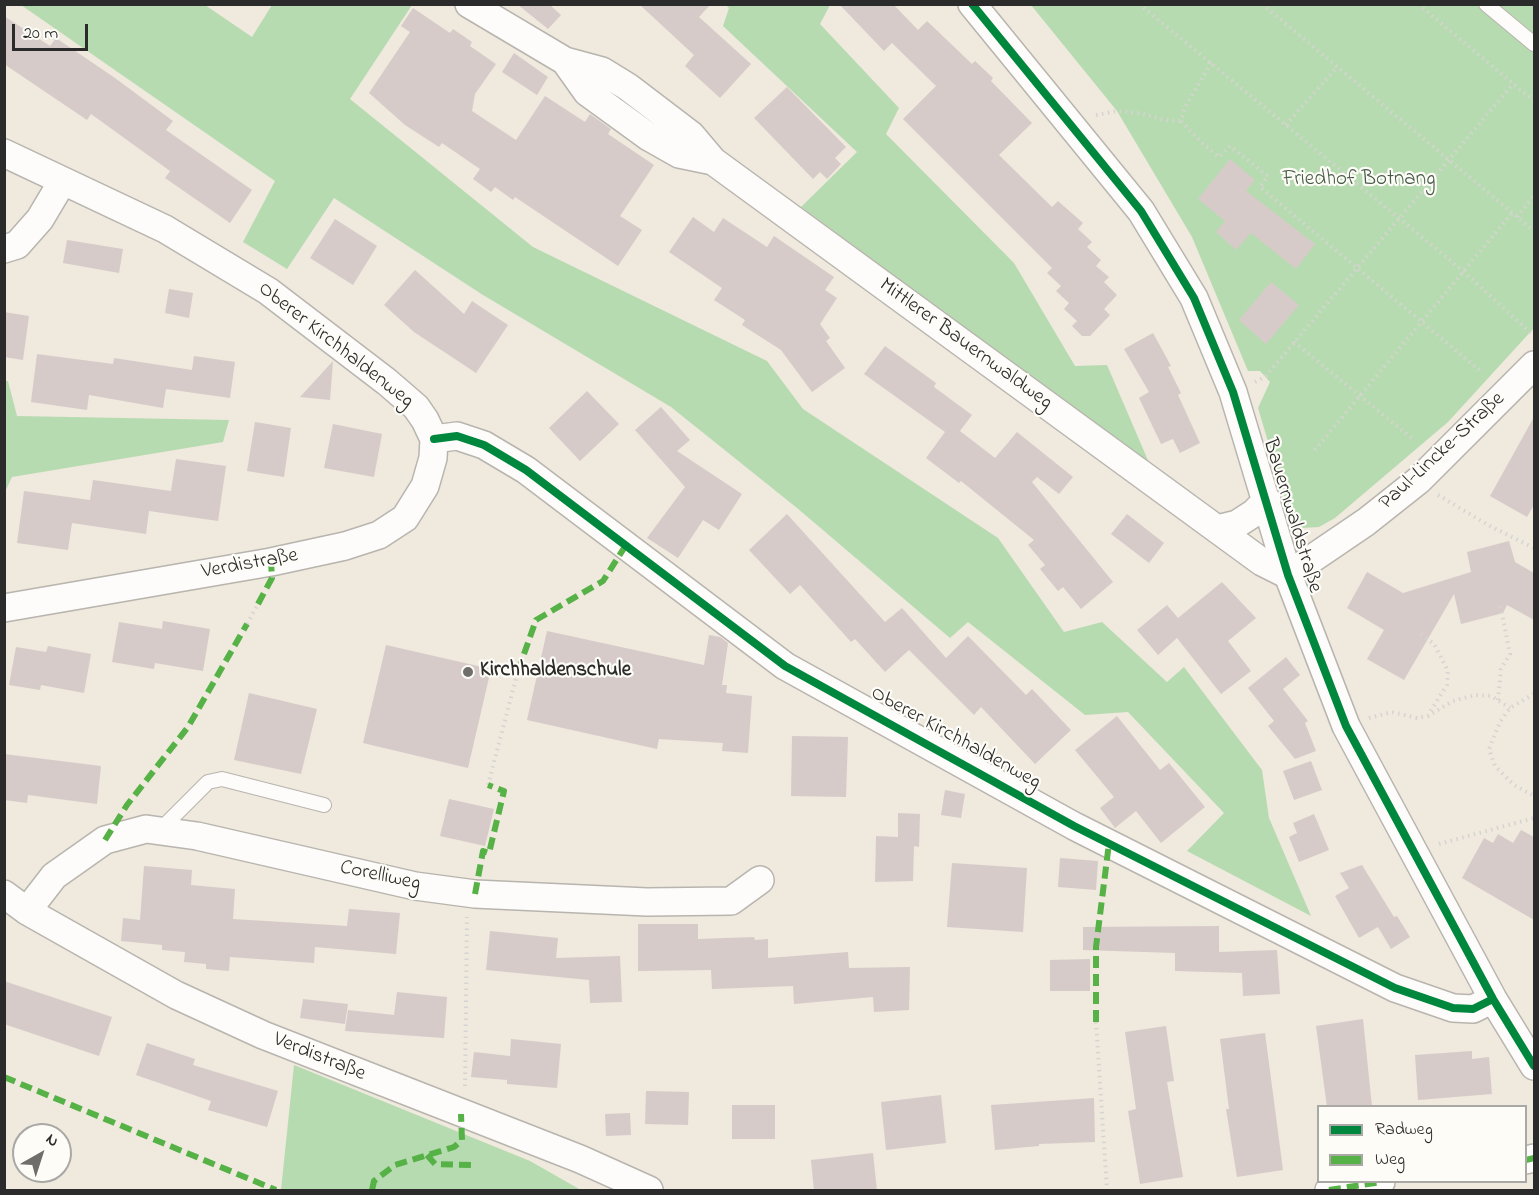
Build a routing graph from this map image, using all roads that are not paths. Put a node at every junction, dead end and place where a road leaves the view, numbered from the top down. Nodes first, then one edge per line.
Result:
1 (469, 4) edge
2 (972, 4) edge
3 (1486, 4) edge
4 (1534, 44) edge
5 (565, 61) junction
6 (628, 87) junction
7 (612, 110) junction
8 (665, 115) junction
9 (649, 137) junction
10 (4, 153) edge
11 (713, 161) junction
12 (62, 182) junction
13 (4, 249) edge
14 (1534, 365) edge
15 (434, 439) junction
16 (1268, 500) junction
17 (1217, 529) junction
18 (1288, 575) junction
19 (4, 608) edge
20 (324, 805) dead end
21 (159, 831) junction
22 (760, 880) dead end
23 (4, 894) edge
24 (27, 911) junction
25 (1493, 999) junction
26 (1534, 1066) edge
27 (1375, 1183) edge
28 (650, 1191) edge
29 (1329, 1191) edge

1 - 5 street, Mittlerer Bauernwaldweg
2 - 16 street, Bauernwaldstraße
3 - 4 lane
5 - 6 street, Mittlerer Bauernwaldweg
5 - 7 street, Mittlerer Bauernwaldweg
6 - 7 street
6 - 8 street, Mittlerer Bauernwaldweg
7 - 9 street, Mittlerer Bauernwaldweg
8 - 9 street
8 - 11 street, Mittlerer Bauernwaldweg
9 - 11 street, Mittlerer Bauernwaldweg
10 - 12 street, Oberer Kirchhaldenweg
11 - 17 street, Mittlerer Bauernwaldweg
12 - 13 street
12 - 15 street, Oberer Kirchhaldenweg
14 - 18 street, Paul-Lincke-Straße
15 - 19 street, Verdistraße
15 - 25 street, Oberer Kirchhaldenweg
16 - 17 street
16 - 18 street, Bauernwaldstraße
17 - 18 street, Mittlerer Bauernwaldweg
18 - 25 street, Bauernwaldstraße
20 - 21 lane
21 - 22 street, Corelliweg
21 - 24 street, Corelliweg
23 - 24 street, Verdistraße
24 - 28 street, Verdistraße
25 - 26 street, Bauernwaldstraße
27 - 29 street

